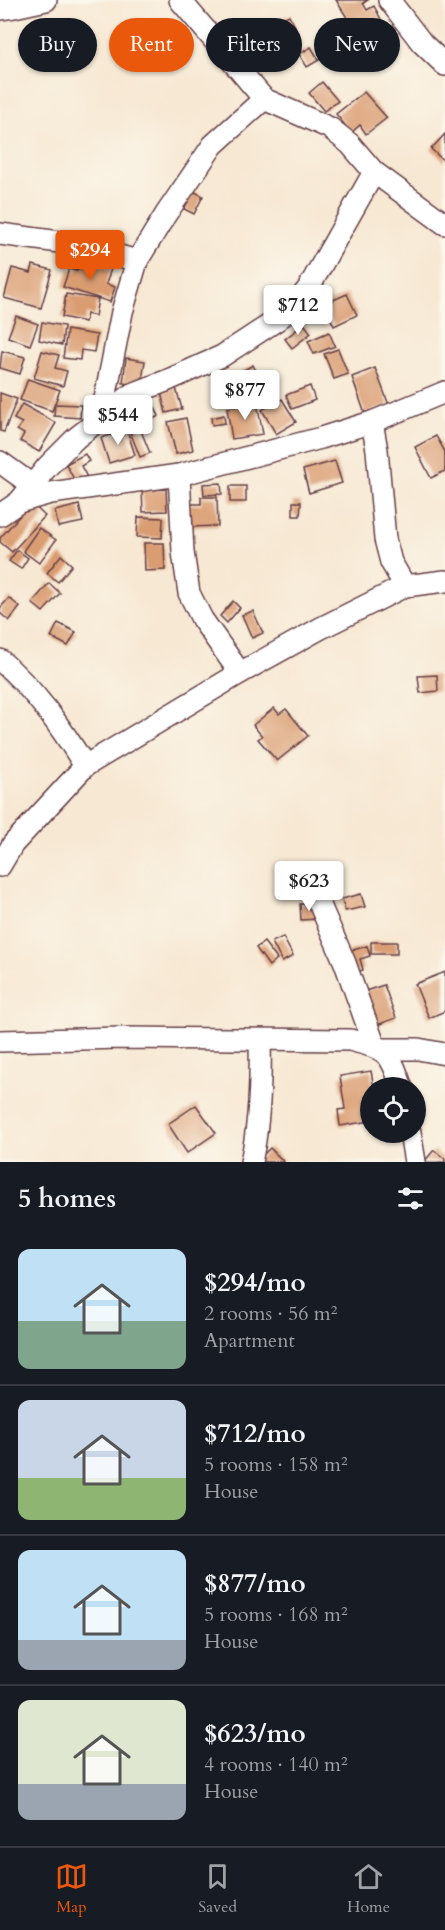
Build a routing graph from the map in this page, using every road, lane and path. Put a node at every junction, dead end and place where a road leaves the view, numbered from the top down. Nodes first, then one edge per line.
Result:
1 (46, 0) edge
2 (180, 0) edge
3 (389, 0) edge
4 (0, 9) edge
5 (445, 65) edge
6 (264, 99) junction
7 (374, 172) junction
8 (445, 224) edge
9 (0, 234) edge
10 (137, 261) junction
11 (445, 392) edge
12 (100, 419) junction
13 (372, 422) junction
14 (0, 462) edge
15 (178, 475) junction
16 (25, 494) junction
17 (0, 515) edge
18 (445, 581) edge
19 (405, 586) junction
20 (0, 660) edge
21 (240, 673) junction
22 (85, 766) junction
23 (0, 866) edge
24 (313, 889) dead end
25 (260, 1040) junction
26 (0, 1041) edge
27 (378, 1048) junction
28 (445, 1053) edge
29 (398, 1077) edge
30 (412, 1143) edge
31 (252, 1162) edge
32 (415, 1162) edge

1 - 4 street
2 - 6 street
3 - 5 street
6 - 7 street
6 - 10 street
7 - 8 street
7 - 12 street
9 - 10 street
10 - 12 street
11 - 13 street
12 - 16 street
13 - 15 street
13 - 19 street
14 - 16 street
15 - 16 street
15 - 21 street
16 - 17 street
18 - 19 street
19 - 21 street
20 - 22 street
21 - 22 street
22 - 23 street
24 - 27 street
25 - 26 street
25 - 27 street
25 - 31 street
27 - 28 street
27 - 29 street
30 - 32 street

